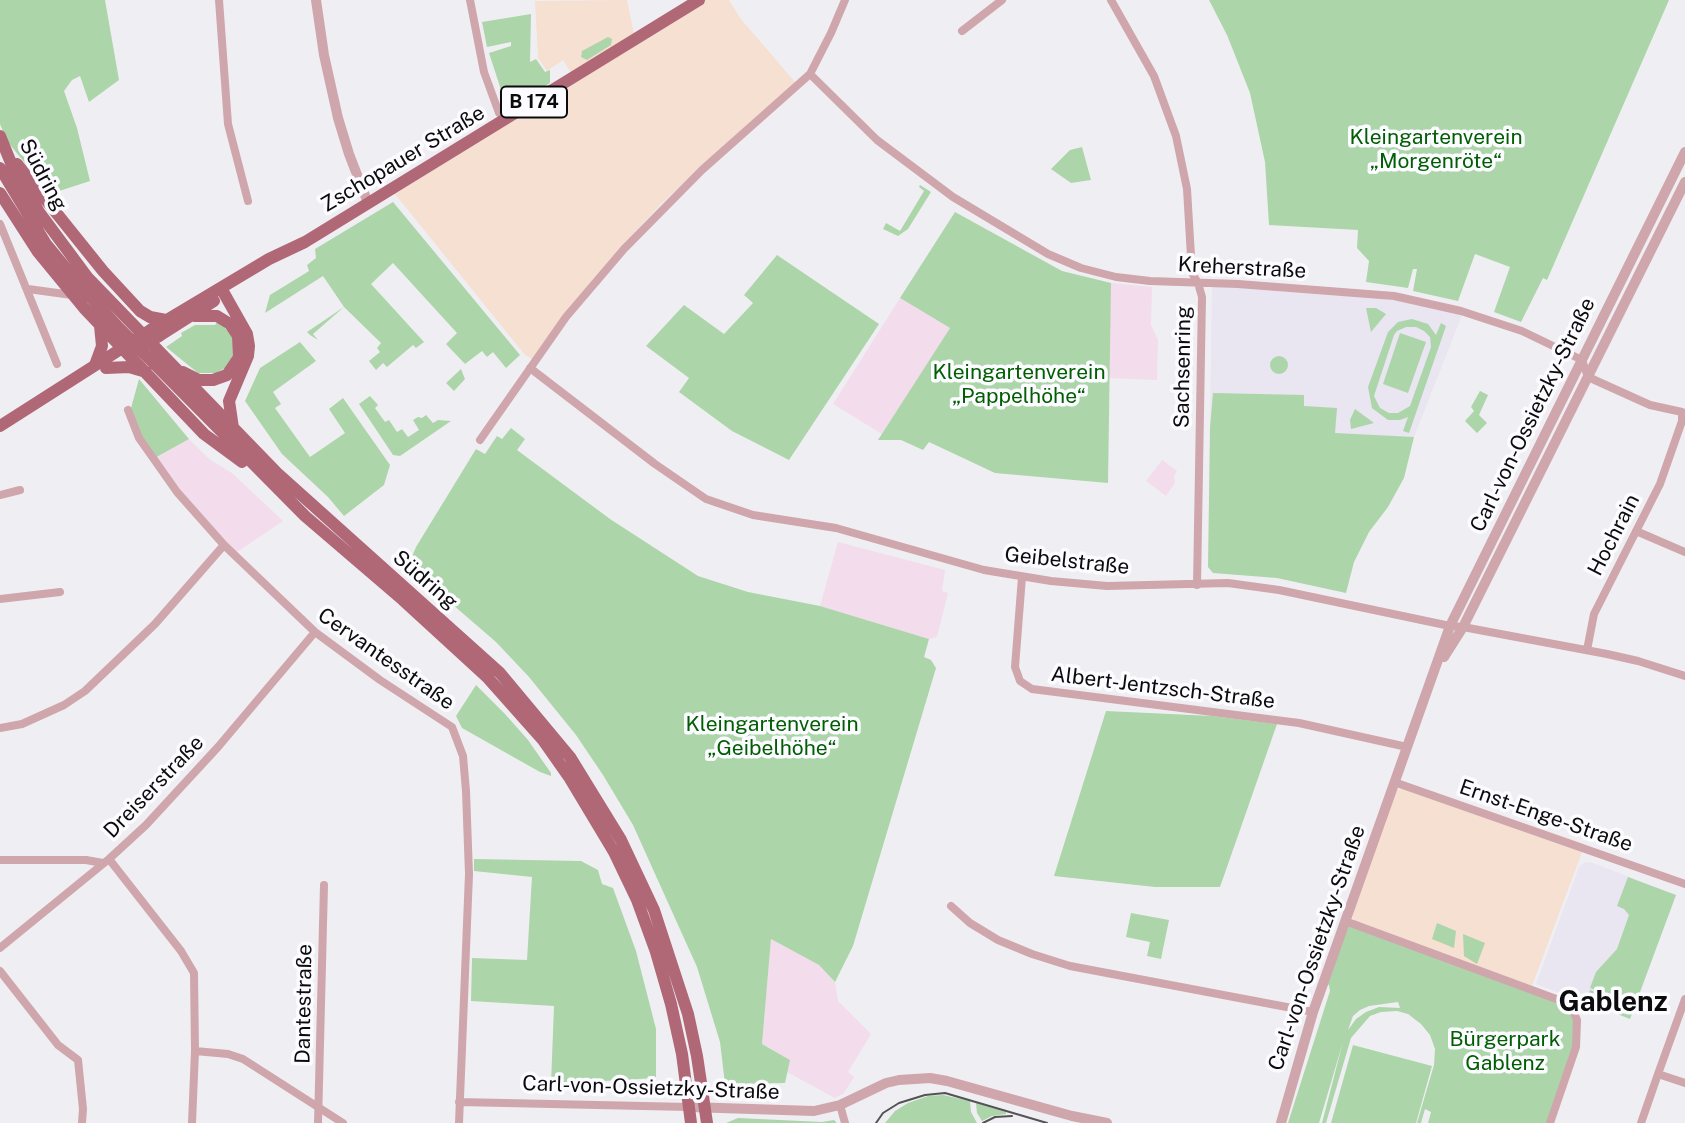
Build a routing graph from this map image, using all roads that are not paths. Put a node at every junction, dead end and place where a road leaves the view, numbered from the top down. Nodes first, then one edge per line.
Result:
1 (219, 0) edge
2 (316, 0) edge
3 (470, 0) edge
4 (699, 0) edge
5 (845, 0) edge
6 (1002, 0) edge
7 (1111, 0) edge
8 (962, 31) dead end
9 (810, 74) junction
10 (499, 113) dead end
11 (0, 136) edge
12 (7, 151) junction
13 (1685, 152) edge
14 (0, 168) edge
15 (1671, 181) junction
16 (1684, 184) edge
17 (0, 193) edge
18 (248, 201) dead end
19 (368, 203) junction
20 (0, 224) edge
21 (1198, 283) junction
22 (28, 289) junction
23 (223, 291) junction
24 (72, 295) junction
25 (191, 316) junction
26 (166, 320) junction
27 (99, 323) junction
28 (156, 332) junction
29 (128, 349) junction
30 (1582, 360) junction
31 (57, 364) dead end
32 (170, 365) junction
33 (100, 367) junction
34 (530, 368) junction
35 (146, 372) junction
36 (1588, 377) junction
37 (128, 410) dead end
38 (2, 424) edge
39 (233, 429) junction
40 (480, 440) dead end
41 (261, 473) junction
42 (20, 490) dead end
43 (0, 495) edge
44 (1636, 531) junction
45 (224, 545) junction
46 (1685, 552) edge
47 (1022, 577) junction
48 (1197, 585) junction
49 (60, 592) dead end
50 (0, 598) edge
51 (1450, 626) junction
52 (1464, 627) junction
53 (315, 632) junction
54 (1587, 650) junction
55 (1437, 669) junction
56 (1685, 676) edge
57 (0, 728) edge
58 (1407, 747) junction
59 (1394, 782) junction
60 (0, 860) edge
61 (106, 861) junction
62 (1685, 884) edge
63 (324, 885) dead end
64 (951, 906) dead end
65 (1345, 921) junction
66 (0, 948) edge
67 (0, 971) edge
68 (1685, 999) edge
69 (1313, 1012) junction
70 (195, 1051) junction
71 (1658, 1074) junction
72 (1685, 1083) edge
73 (459, 1102) junction
74 (840, 1105) junction
75 (689, 1107) junction
76 (319, 1108) junction
77 (704, 1108) junction
78 (82, 1123) edge
79 (192, 1123) edge
80 (318, 1123) edge
81 (343, 1123) edge
82 (459, 1123) edge
83 (691, 1123) edge
84 (706, 1123) edge
85 (845, 1123) edge
86 (1107, 1123) edge
87 (1281, 1123) edge
88 (1550, 1123) edge
89 (1642, 1123) edge

1 - 18 street
2 - 19 street
3 - 10 street
4 - 19 main road, Zschopauer Straße / B 174
5 - 9 street
6 - 8 street
7 - 21 street, Sachsenring
9 - 21 street, Kreherstraße
9 - 34 street
11 - 12 main road, Südring
12 - 26 main road
12 - 32 main road, Südring
13 - 15 street, Carl-von-Ossietzky-Straße
14 - 41 main road, Südring
15 - 16 street, Carl-von-Ossietzky-Straße
15 - 30 street, Carl-von-Ossietzky-Straße
16 - 36 street, Carl-von-Ossietzky-Straße
17 - 24 main road
19 - 23 main road, Zschopauer Straße / B 174
20 - 22 street
21 - 30 street, Kreherstraße
21 - 48 street, Sachsenring
22 - 24 street
22 - 31 street
23 - 25 main road, Zschopauer Straße / B 174
23 - 26 main road, Zschopauer Straße / B 174
23 - 39 main road
24 - 27 main road
25 - 28 main road, Zschopauer Straße
25 - 32 main road
26 - 28 main road, Zschopauer Straße / B 174
27 - 29 main road
27 - 33 main road
28 - 29 main road, Zschopauer Straße / B 174, bridge
29 - 33 main road, Zschopauer Straße / B 174
29 - 35 main road
30 - 36 street
30 - 51 street, Carl-von-Ossietzky-Straße
32 - 39 main road, Südring
33 - 35 main road
33 - 38 main road, Zschopauer Straße / B 174
34 - 40 street
34 - 47 street, Geibelstraße
35 - 41 main road
36 - 44 street, Hochrain
36 - 52 street, Carl-von-Ossietzky-Straße
37 - 45 street, Cervantesstraße
39 - 77 main road, Südring
41 - 75 main road, Südring
42 - 43 street
44 - 46 street
44 - 54 street, Hochrain
45 - 53 street, Cervantesstraße
45 - 57 street
47 - 48 street, Geibelstraße
47 - 58 street, Albert-Jentzsch-Straße
48 - 51 street, Geibelstraße
49 - 50 street
51 - 52 street, Geibelstraße
51 - 55 street, Carl-von-Ossietzky-Straße
52 - 54 street, Geibelstraße
52 - 55 street, Carl-von-Ossietzky-Straße
53 - 61 street, Dreiserstraße
53 - 73 street, Cervantesstraße
54 - 56 street, Geibelstraße
55 - 58 street, Carl-von-Ossietzky-Straße
58 - 59 street, Carl-von-Ossietzky-Straße
59 - 62 street, Ernst-Enge-Straße
59 - 65 street, Carl-von-Ossietzky-Straße
60 - 61 street
61 - 66 street, Dreiserstraße
61 - 70 street
63 - 76 street, Dantestraße
64 - 69 street
65 - 69 street, Carl-von-Ossietzky-Straße
65 - 88 street
67 - 78 street
68 - 71 street
69 - 87 street, Carl-von-Ossietzky-Straße
70 - 76 street
70 - 79 street
71 - 72 street
71 - 89 street
73 - 75 street, Carl-von-Ossietzky-Straße
73 - 82 street, Cervantesstraße
74 - 77 street, Carl-von-Ossietzky-Straße
74 - 85 street
74 - 86 street, Carl-von-Ossietzky-Straße
75 - 77 street, Carl-von-Ossietzky-Straße
75 - 83 main road, Südring
76 - 80 street, Dantestraße
76 - 81 street
77 - 84 main road, Südring

